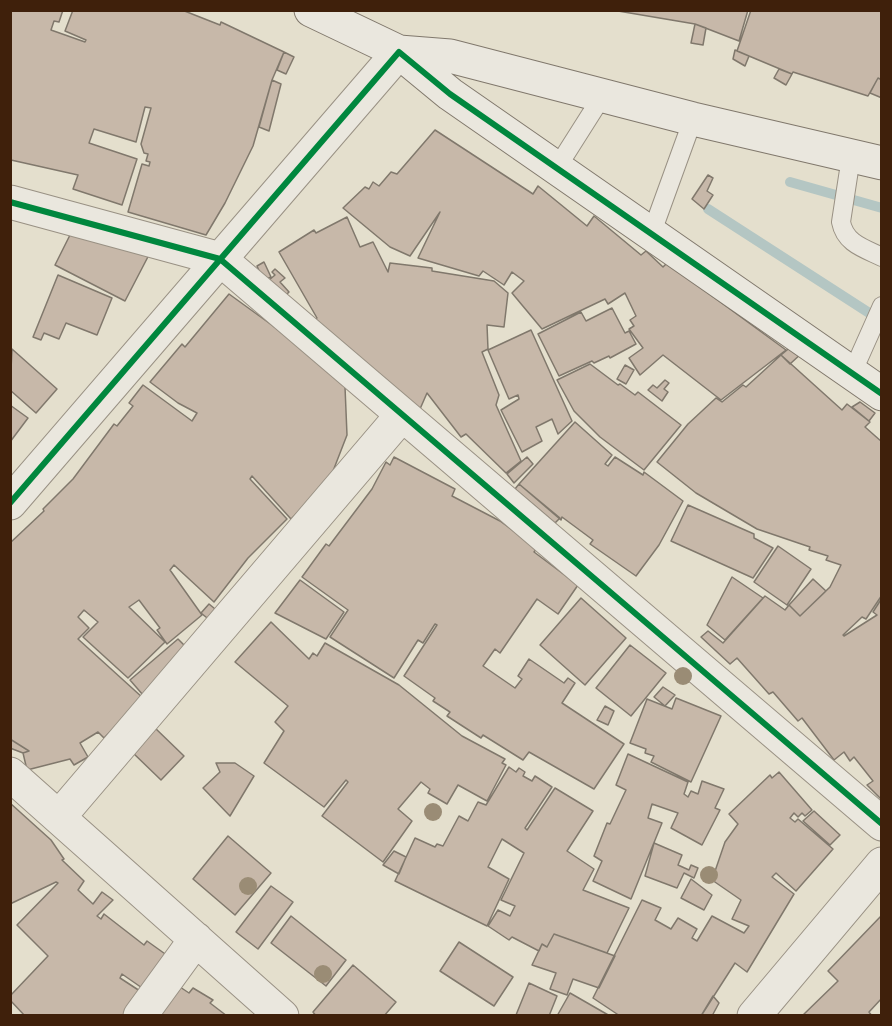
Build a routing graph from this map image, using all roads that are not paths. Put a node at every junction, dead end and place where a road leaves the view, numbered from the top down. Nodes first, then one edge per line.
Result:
1 (311, 10) edge
2 (399, 52) junction
3 (603, 95) junction
4 (693, 119) junction
5 (866, 160) edge
6 (558, 166) junction
7 (10, 202) edge
8 (652, 232) junction
9 (882, 256) edge
10 (220, 260) junction
11 (882, 306) edge
12 (853, 371) junction
13 (882, 394) edge
14 (402, 415) junction
15 (10, 503) edge
16 (10, 774) edge
17 (59, 817) junction
18 (882, 824) edge
19 (882, 864) edge
20 (196, 939) junction
21 (140, 1016) edge
22 (282, 1016) edge
23 (754, 1016) edge

1 - 2 street
2 - 3 street
2 - 6 street
2 - 10 street
3 - 4 street
3 - 6 lane
4 - 5 street
4 - 8 lane
5 - 9 lane
6 - 8 street
7 - 10 street
8 - 12 street
10 - 14 street
10 - 15 street
11 - 12 lane
12 - 13 street
14 - 17 street
14 - 18 street
16 - 17 street
17 - 20 street
19 - 23 street
20 - 21 street
20 - 22 street

